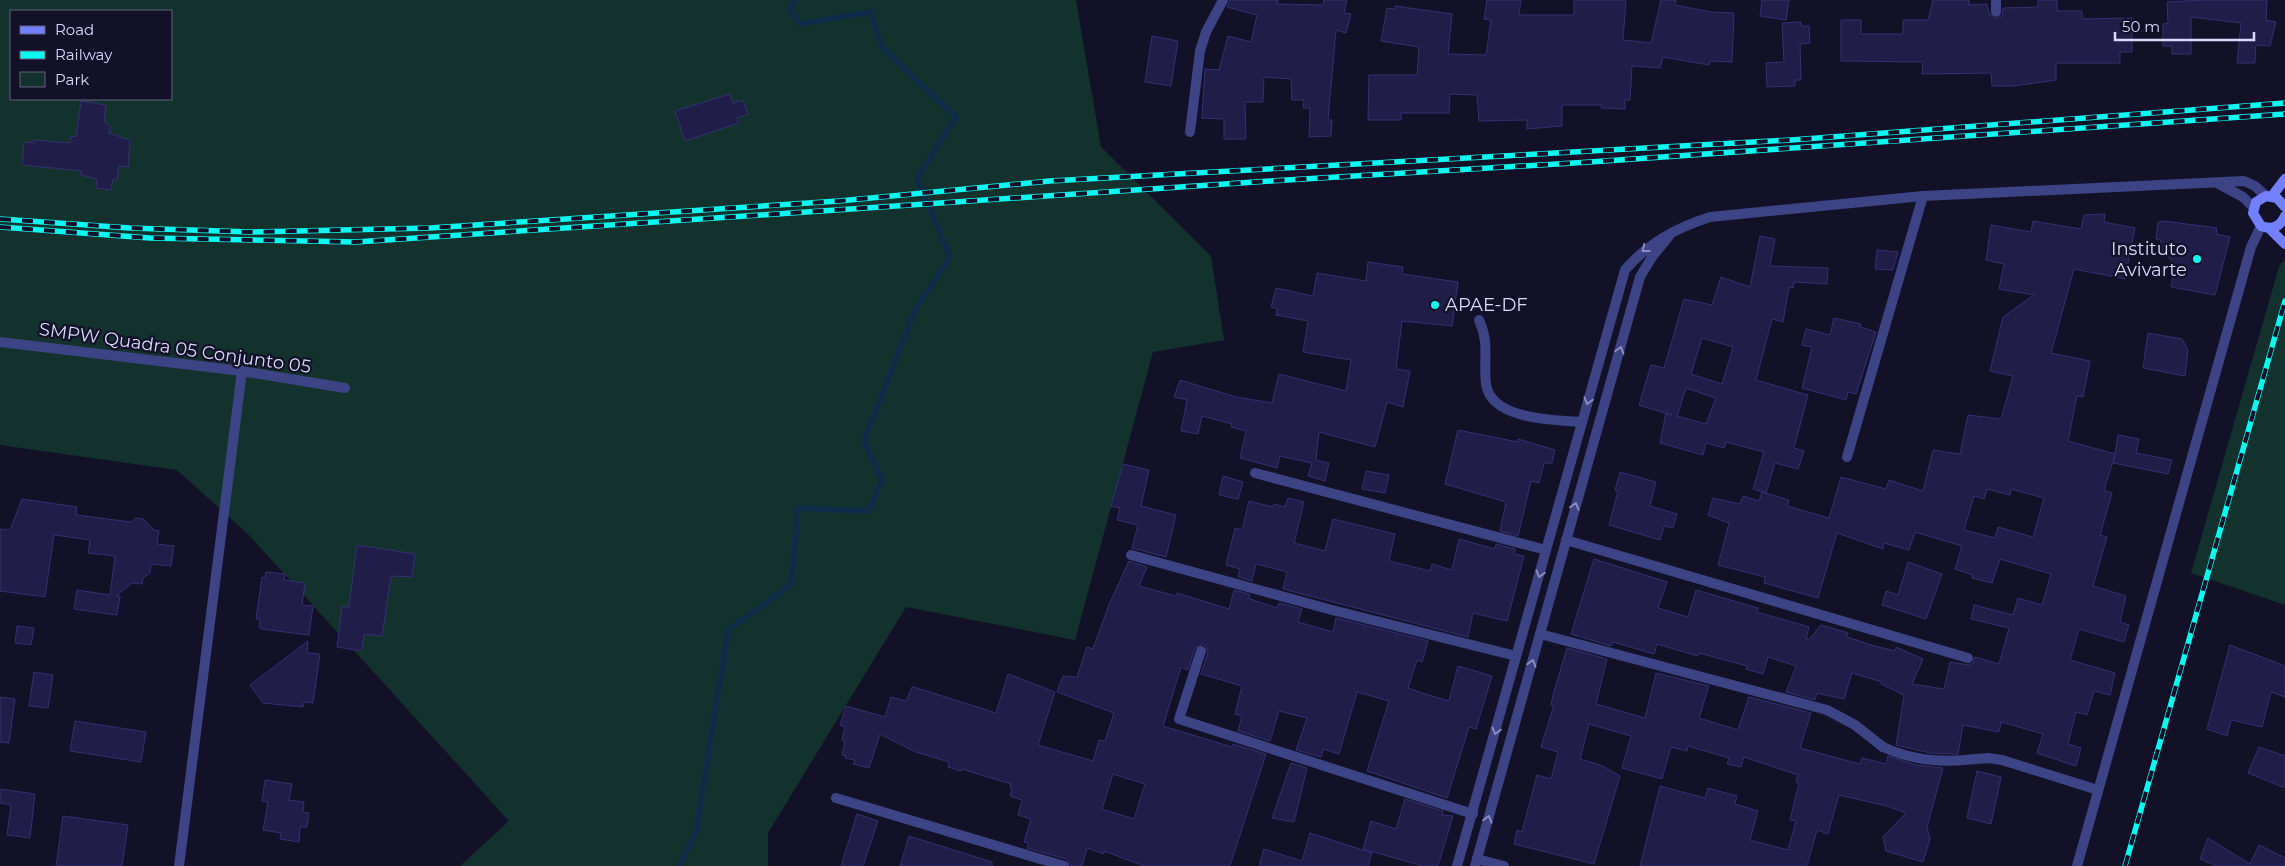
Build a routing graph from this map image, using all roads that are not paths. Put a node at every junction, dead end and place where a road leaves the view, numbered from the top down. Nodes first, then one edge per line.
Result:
1 (1223, 0) edge
2 (1996, 0) edge
3 (1996, 12) dead end
4 (1190, 132) dead end
5 (2285, 179) edge
6 (2214, 182) junction
7 (1923, 196) junction
8 (2269, 196) junction
9 (2285, 206) edge
10 (2254, 208) junction
11 (2285, 219) edge
12 (2265, 227) junction
13 (1670, 235) junction
14 (2285, 244) edge
15 (1479, 320) dead end
16 (0, 342) edge
17 (242, 371) junction
18 (345, 388) dead end
19 (1582, 422) junction
20 (1847, 458) dead end
21 (1255, 473) dead end
22 (1566, 540) junction
23 (1546, 550) junction
24 (1131, 555) dead end
25 (1540, 634) junction
26 (1201, 651) dead end
27 (1516, 656) junction
28 (1968, 658) dead end
29 (2098, 790) junction
30 (836, 798) dead end
31 (1473, 814) junction
32 (1476, 862) edge
33 (179, 866) edge
34 (1064, 866) edge
35 (1457, 866) edge
36 (1504, 866) edge
37 (2077, 866) edge

1 - 4 street
2 - 3 street
5 - 8 main road
6 - 7 street
6 - 8 street
6 - 10 street
7 - 13 street
7 - 20 street
8 - 9 main road
8 - 10 main road
10 - 12 main road
11 - 12 main road
12 - 14 main road
12 - 29 street
13 -> 19 street
22 -> 13 street
15 - 19 street
16 - 17 street, SMPW Quadra 05 Conjunto 05
17 - 18 street, SMPW Quadra 05 Conjunto 05
17 - 33 street
19 - 23 street
21 - 23 street
22 - 25 street
22 - 28 street
23 -> 27 street
24 - 27 street
25 - 29 street
32 -> 25 street
26 - 31 street
27 -> 31 street
29 - 37 street
30 - 34 street
31 - 35 street
32 - 36 street

